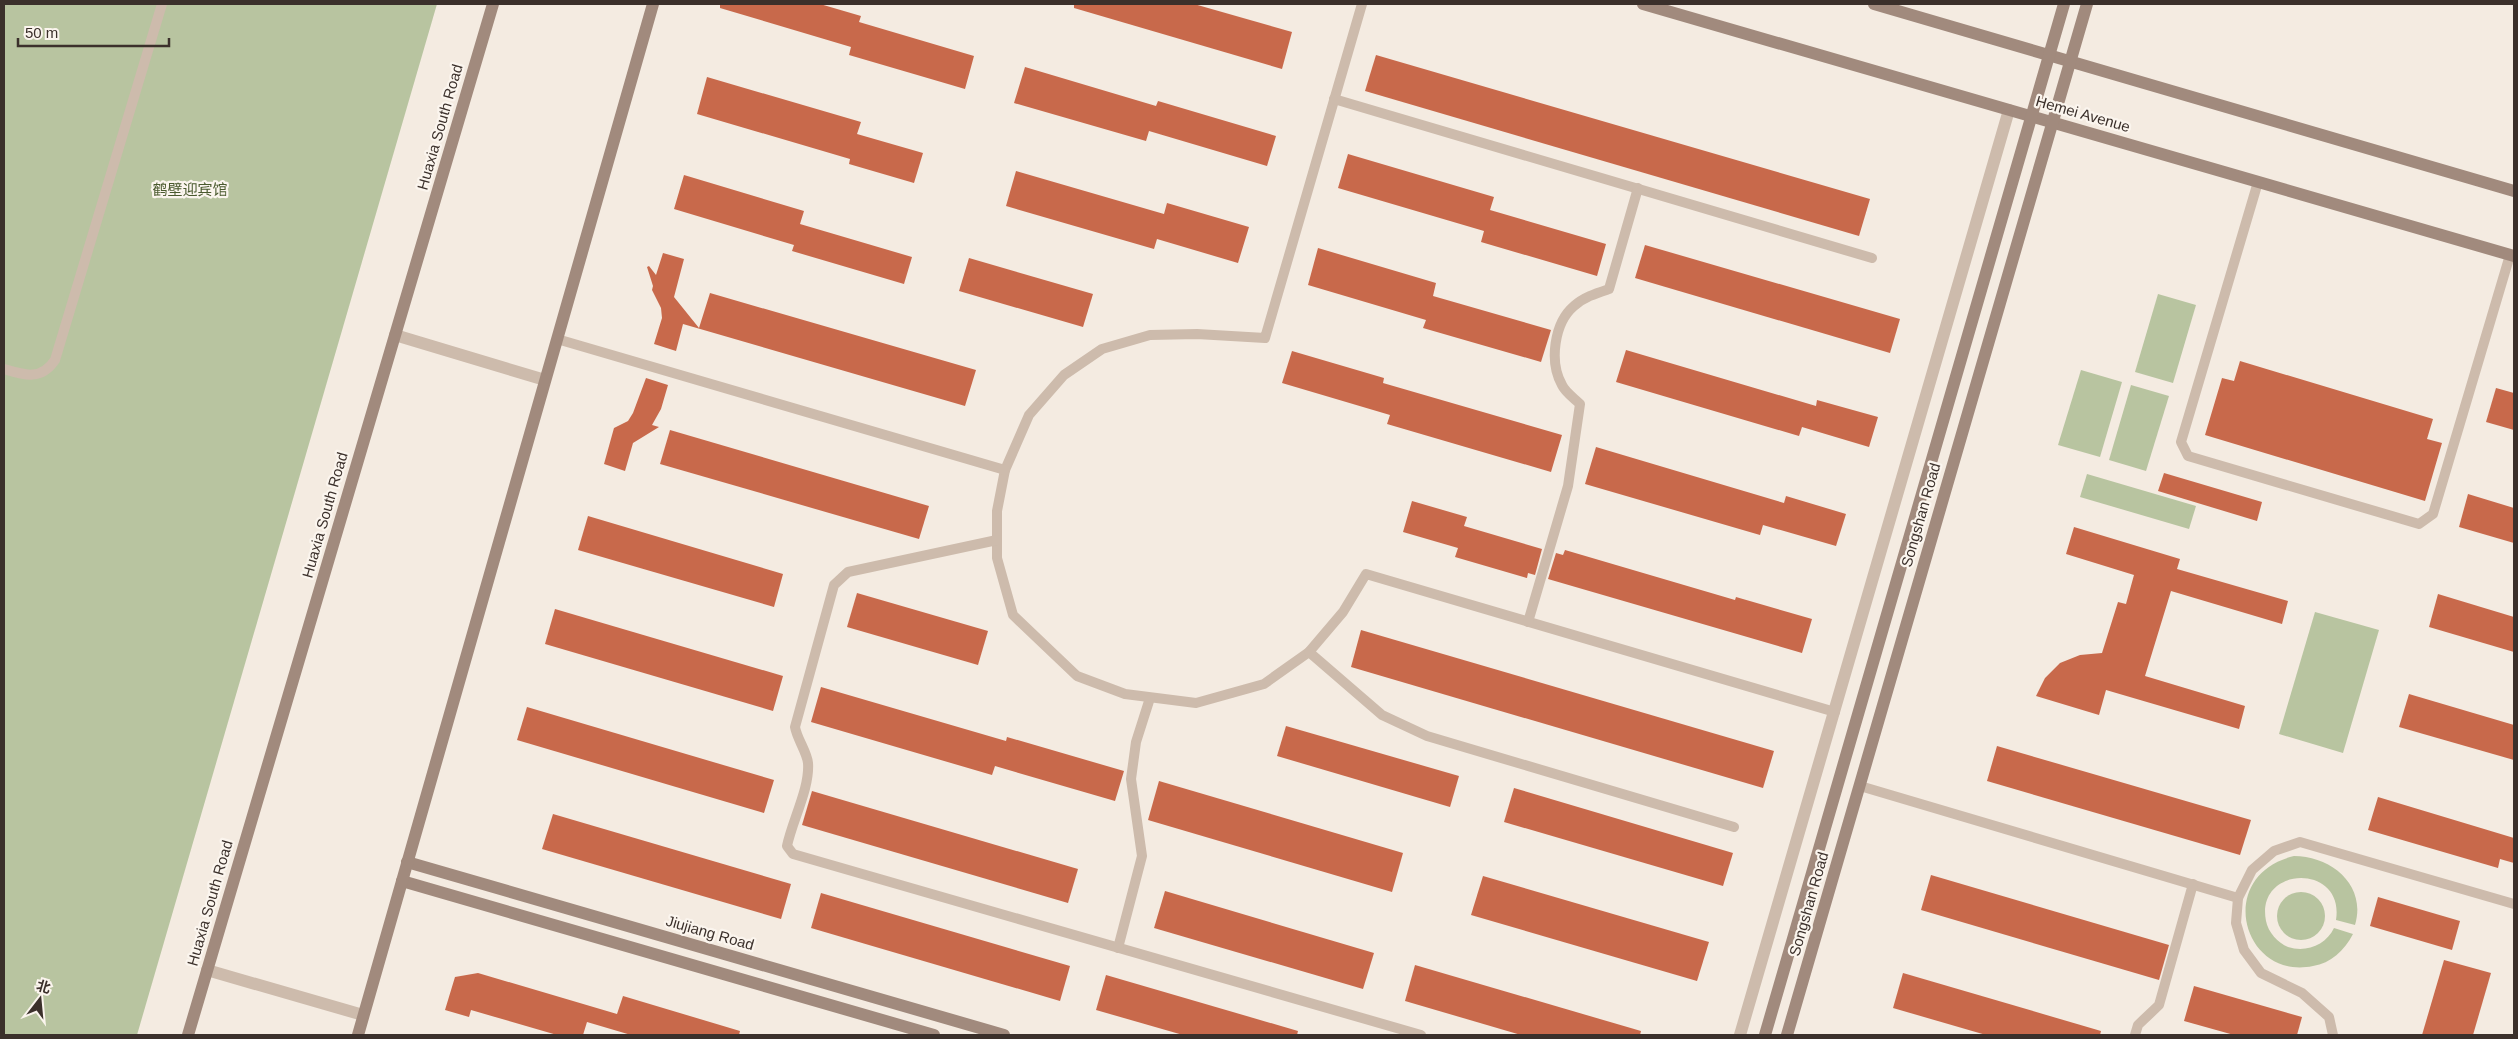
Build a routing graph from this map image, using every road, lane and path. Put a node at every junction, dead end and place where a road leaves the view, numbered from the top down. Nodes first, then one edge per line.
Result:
1 (162, 4) edge
2 (493, 4) edge
3 (652, 4) edge
4 (1362, 4) edge
5 (1642, 4) edge
6 (1874, 4) edge
7 (2064, 4) edge
8 (2087, 4) edge
9 (2049, 55) junction
10 (2070, 61) junction
11 (1334, 98) junction
12 (2008, 110) junction
13 (2031, 116) junction
14 (2052, 122) junction
15 (2258, 182) junction
16 (1638, 188) junction
17 (2514, 190) edge
18 (2512, 256) edge
19 (1872, 258) dead end
20 (395, 335) junction
21 (556, 339) junction
22 (4, 369) edge
23 (545, 380) junction
24 (1005, 470) junction
25 (997, 540) junction
26 (1528, 622) junction
27 (1309, 652) junction
28 (1150, 698) junction
29 (1835, 712) junction
30 (1860, 786) junction
31 (1734, 827) dead end
32 (407, 862) junction
33 (402, 881) junction
34 (2194, 884) junction
35 (2238, 898) junction
36 (2514, 904) edge
37 (1118, 948) junction
38 (207, 970) junction
39 (364, 1015) junction
40 (188, 1035) edge
41 (358, 1035) edge
42 (934, 1035) edge
43 (1004, 1035) edge
44 (1421, 1035) edge
45 (1740, 1035) edge
46 (1765, 1035) edge
47 (1787, 1035) edge
48 (2135, 1035) edge
49 (2333, 1035) edge

1 - 22 lane
2 - 20 main road, Huaxia South Road
3 - 21 main road
4 - 11 lane
5 - 12 main road, Hemei Avenue
6 - 9 main road
7 - 9 main road, Songshan Road
8 - 10 main road, Songshan Road
9 - 10 main road
9 - 13 main road, Songshan Road
10 - 14 main road, Songshan Road
10 - 17 main road
11 - 16 lane
11 - 24 lane
12 - 13 main road, Hemei Avenue
12 - 29 street
13 - 14 main road, Hemei Avenue
13 - 46 main road, Songshan Road
14 - 15 main road, Hemei Avenue
14 - 30 main road, Songshan Road
15 - 18 main road, Hemei Avenue
15 - 18 lane
16 - 19 lane
16 - 26 lane
20 - 23 street
20 - 38 main road, Huaxia South Road
21 - 23 main road
21 - 24 lane
23 - 32 main road
24 - 25 lane
25 - 28 lane
25 - 37 lane
26 - 27 lane
26 - 29 lane
27 - 28 lane
27 - 31 lane
28 - 37 lane
29 - 45 street
30 - 34 lane
30 - 47 main road, Songshan Road
32 - 33 main road
32 - 43 main road, Jiujiang Road
33 - 39 main road
33 - 42 main road
34 - 35 lane
34 - 48 lane
35 - 36 lane
35 - 49 lane
37 - 44 lane
38 - 39 street
38 - 40 main road, Huaxia South Road
39 - 41 main road

